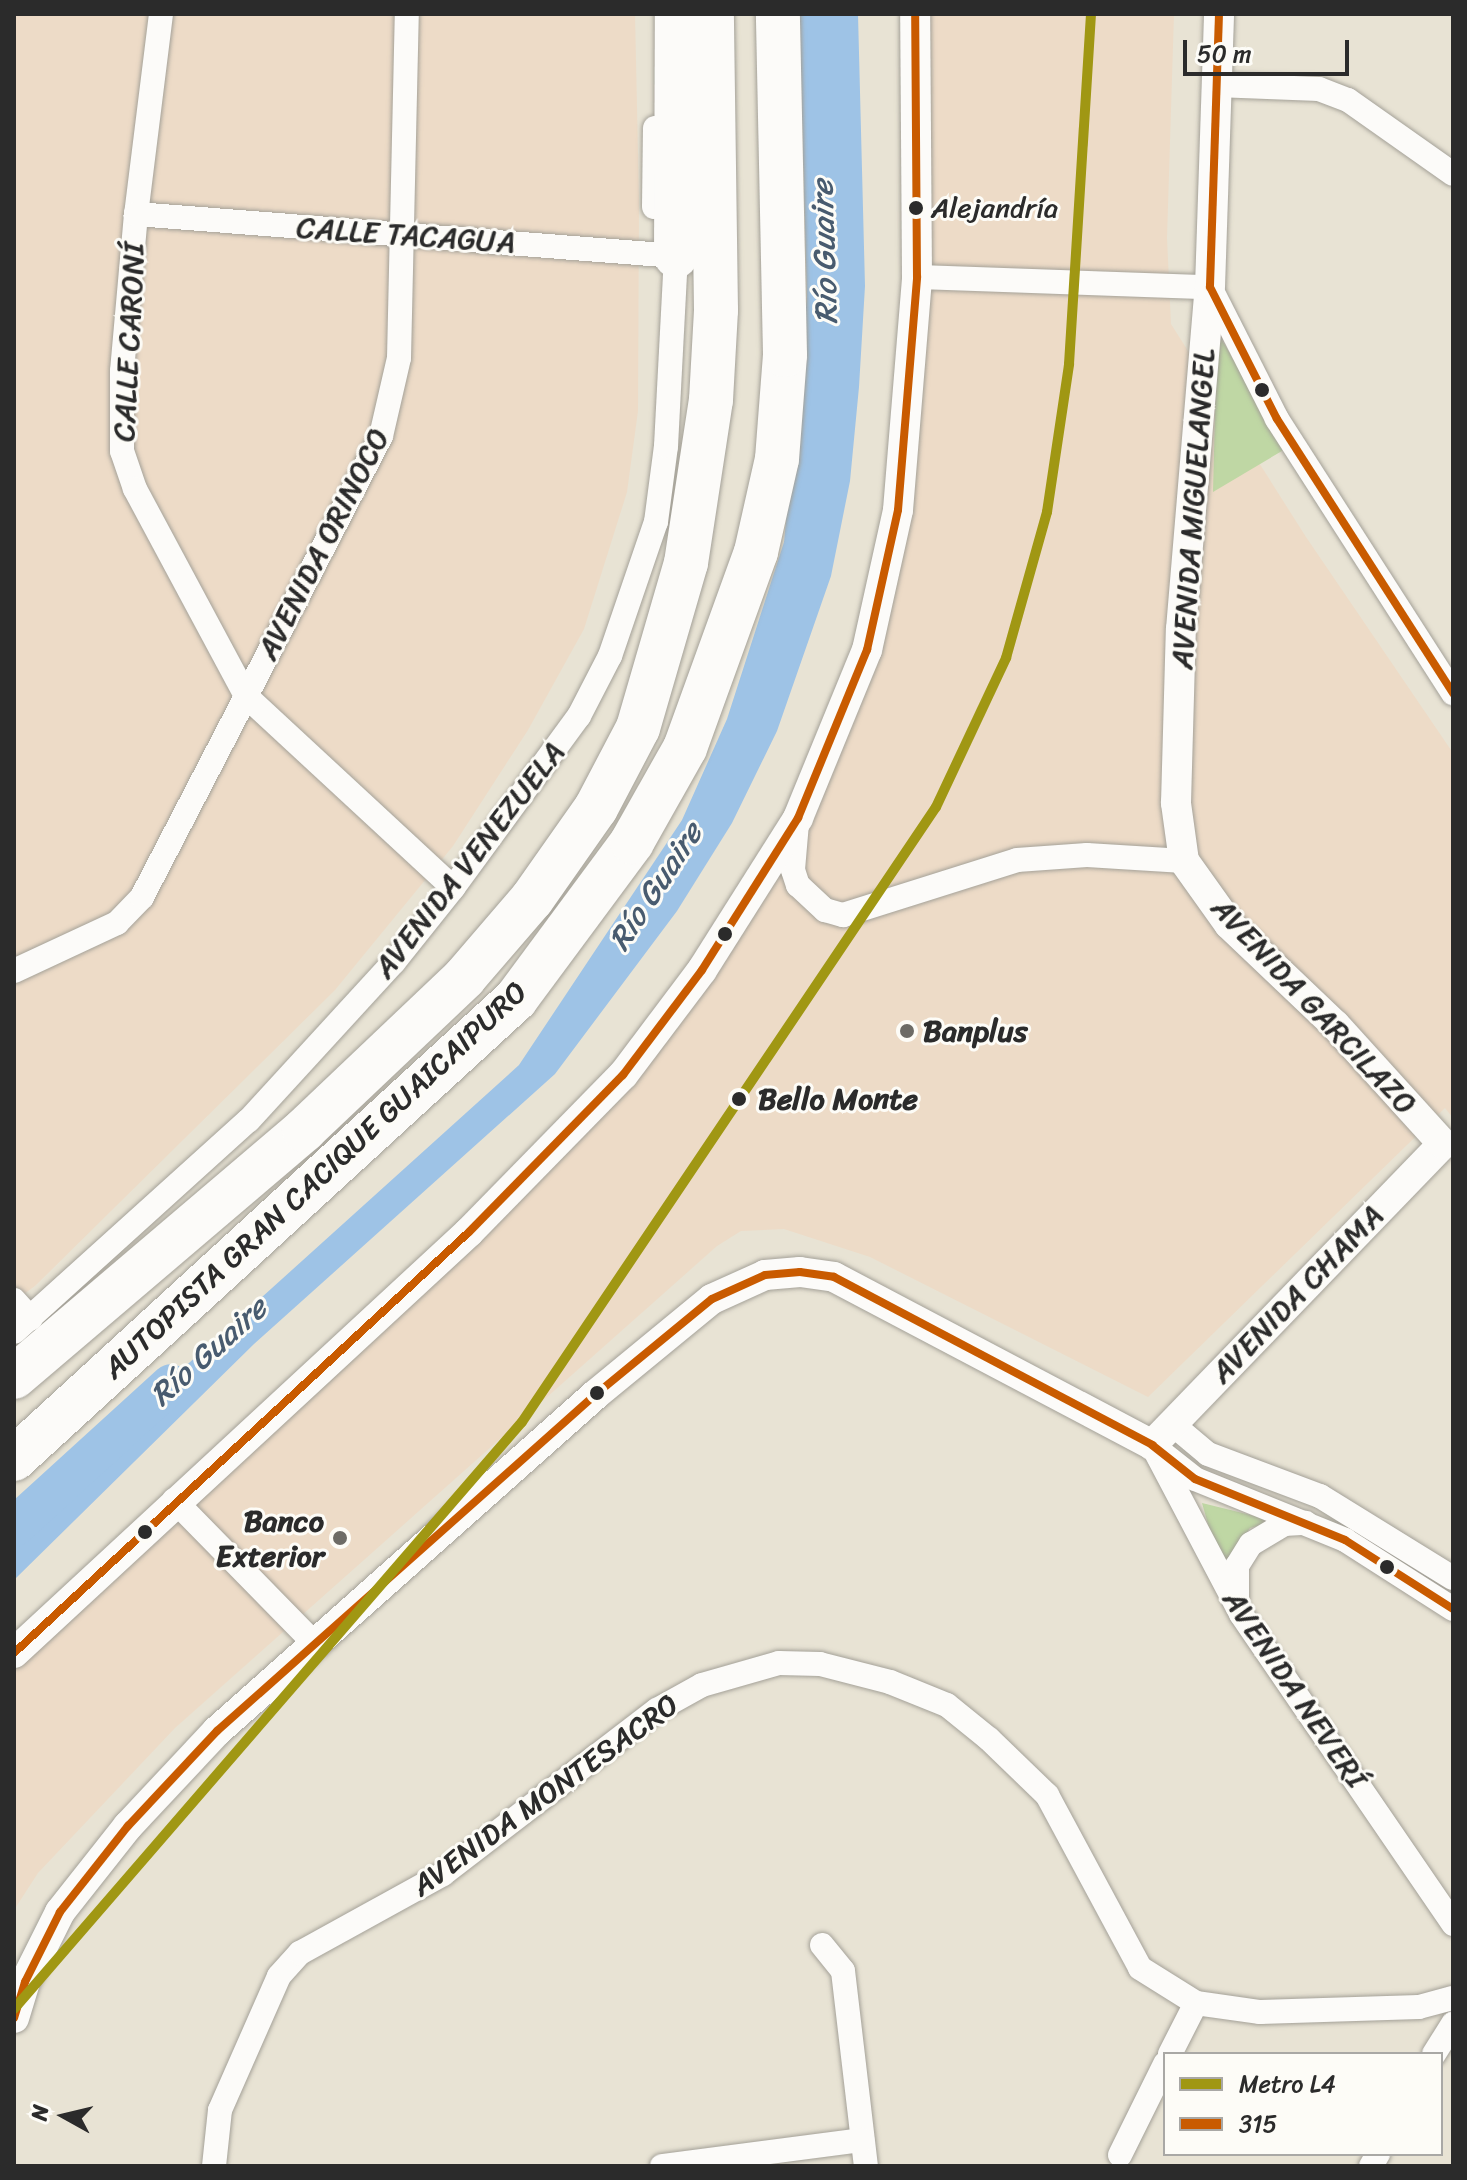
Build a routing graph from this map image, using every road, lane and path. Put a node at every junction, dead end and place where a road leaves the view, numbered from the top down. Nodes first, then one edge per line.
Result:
1 (161, 14) edge
2 (407, 14) edge
3 (656, 14) edge
4 (677, 14) edge
5 (712, 14) edge
6 (739, 14) edge
7 (778, 14) edge
8 (915, 14) edge
9 (1219, 14) edge
10 (1216, 85) junction
11 (1453, 174) edge
12 (654, 207) dead end
13 (136, 214) junction
14 (403, 234) junction
15 (676, 256) junction
16 (917, 277) junction
17 (1210, 287) junction
18 (1453, 693) edge
19 (246, 696) junction
20 (596, 808) junction
21 (798, 818) junction
22 (1184, 861) junction
23 (453, 888) junction
24 (14, 971) edge
25 (1448, 1150) edge
26 (14, 1300) edge
27 (22, 1326) edge
28 (14, 1377) edge
29 (1162, 1434) junction
30 (14, 1459) edge
31 (174, 1500) junction
32 (1313, 1523) junction
33 (1453, 1578) edge
34 (1453, 1609) edge
35 (1241, 1614) junction
36 (315, 1644) junction
37 (14, 1653) edge
38 (1453, 1924) edge
39 (822, 1945) dead end
40 (1453, 1998) edge
41 (1196, 2003) junction
42 (14, 2018) edge
43 (1453, 2023) edge
44 (1171, 2052) edge
45 (1435, 2052) edge
46 (1163, 2068) edge
47 (862, 2140) junction
48 (1120, 2155) dead end
49 (214, 2166) edge
50 (662, 2166) edge
51 (866, 2166) edge

1 - 13 street, CALLE CARONÍ
2 - 14 street, AVENIDA ORINOCO
3 - 12 street
4 - 15 highway
5 - 20 highway, AUTOPISTA GRAN CACIQUE GUAICAIPURO
6 - 20 highway
7 - 30 highway, AUTOPISTA GRAN CACIQUE GUAICAIPURO
8 - 16 street
9 - 10 street, AVENIDA MIGUELANGEL
10 - 11 street
10 - 17 street, AVENIDA MIGUELANGEL
13 - 14 street, CALLE TACAGUA
13 - 19 street, CALLE CARONÍ
14 - 15 street, CALLE TACAGUA
14 - 19 street, AVENIDA ORINOCO
15 - 23 street, AVENIDA VENEZUELA
16 - 17 street
16 - 21 street
17 - 18 street
17 - 22 street, AVENIDA MIGUELANGEL
19 - 23 street, CALLE CARONÍ
19 - 24 street, AVENIDA ORINOCO
20 - 28 highway, AUTOPISTA GRAN CACIQUE GUAICAIPURO
21 - 22 street
21 - 31 street
22 - 25 street, AVENIDA GARCILAZO
23 - 27 street, AVENIDA VENEZUELA
25 - 29 street, AVENIDA CHAMA
26 - 27 street
29 - 32 street
29 - 33 street
29 - 35 street, AVENIDA NEVERÍ
29 - 36 street
31 - 36 street
31 - 37 street
32 - 34 street
32 - 35 street
35 - 38 street, AVENIDA NEVERÍ
36 - 42 street
39 - 47 street
40 - 41 street, AVENIDA MONTESACRO
41 - 44 street
41 - 49 street, AVENIDA MONTESACRO
43 - 45 street
46 - 48 street
47 - 50 street
47 - 51 street

